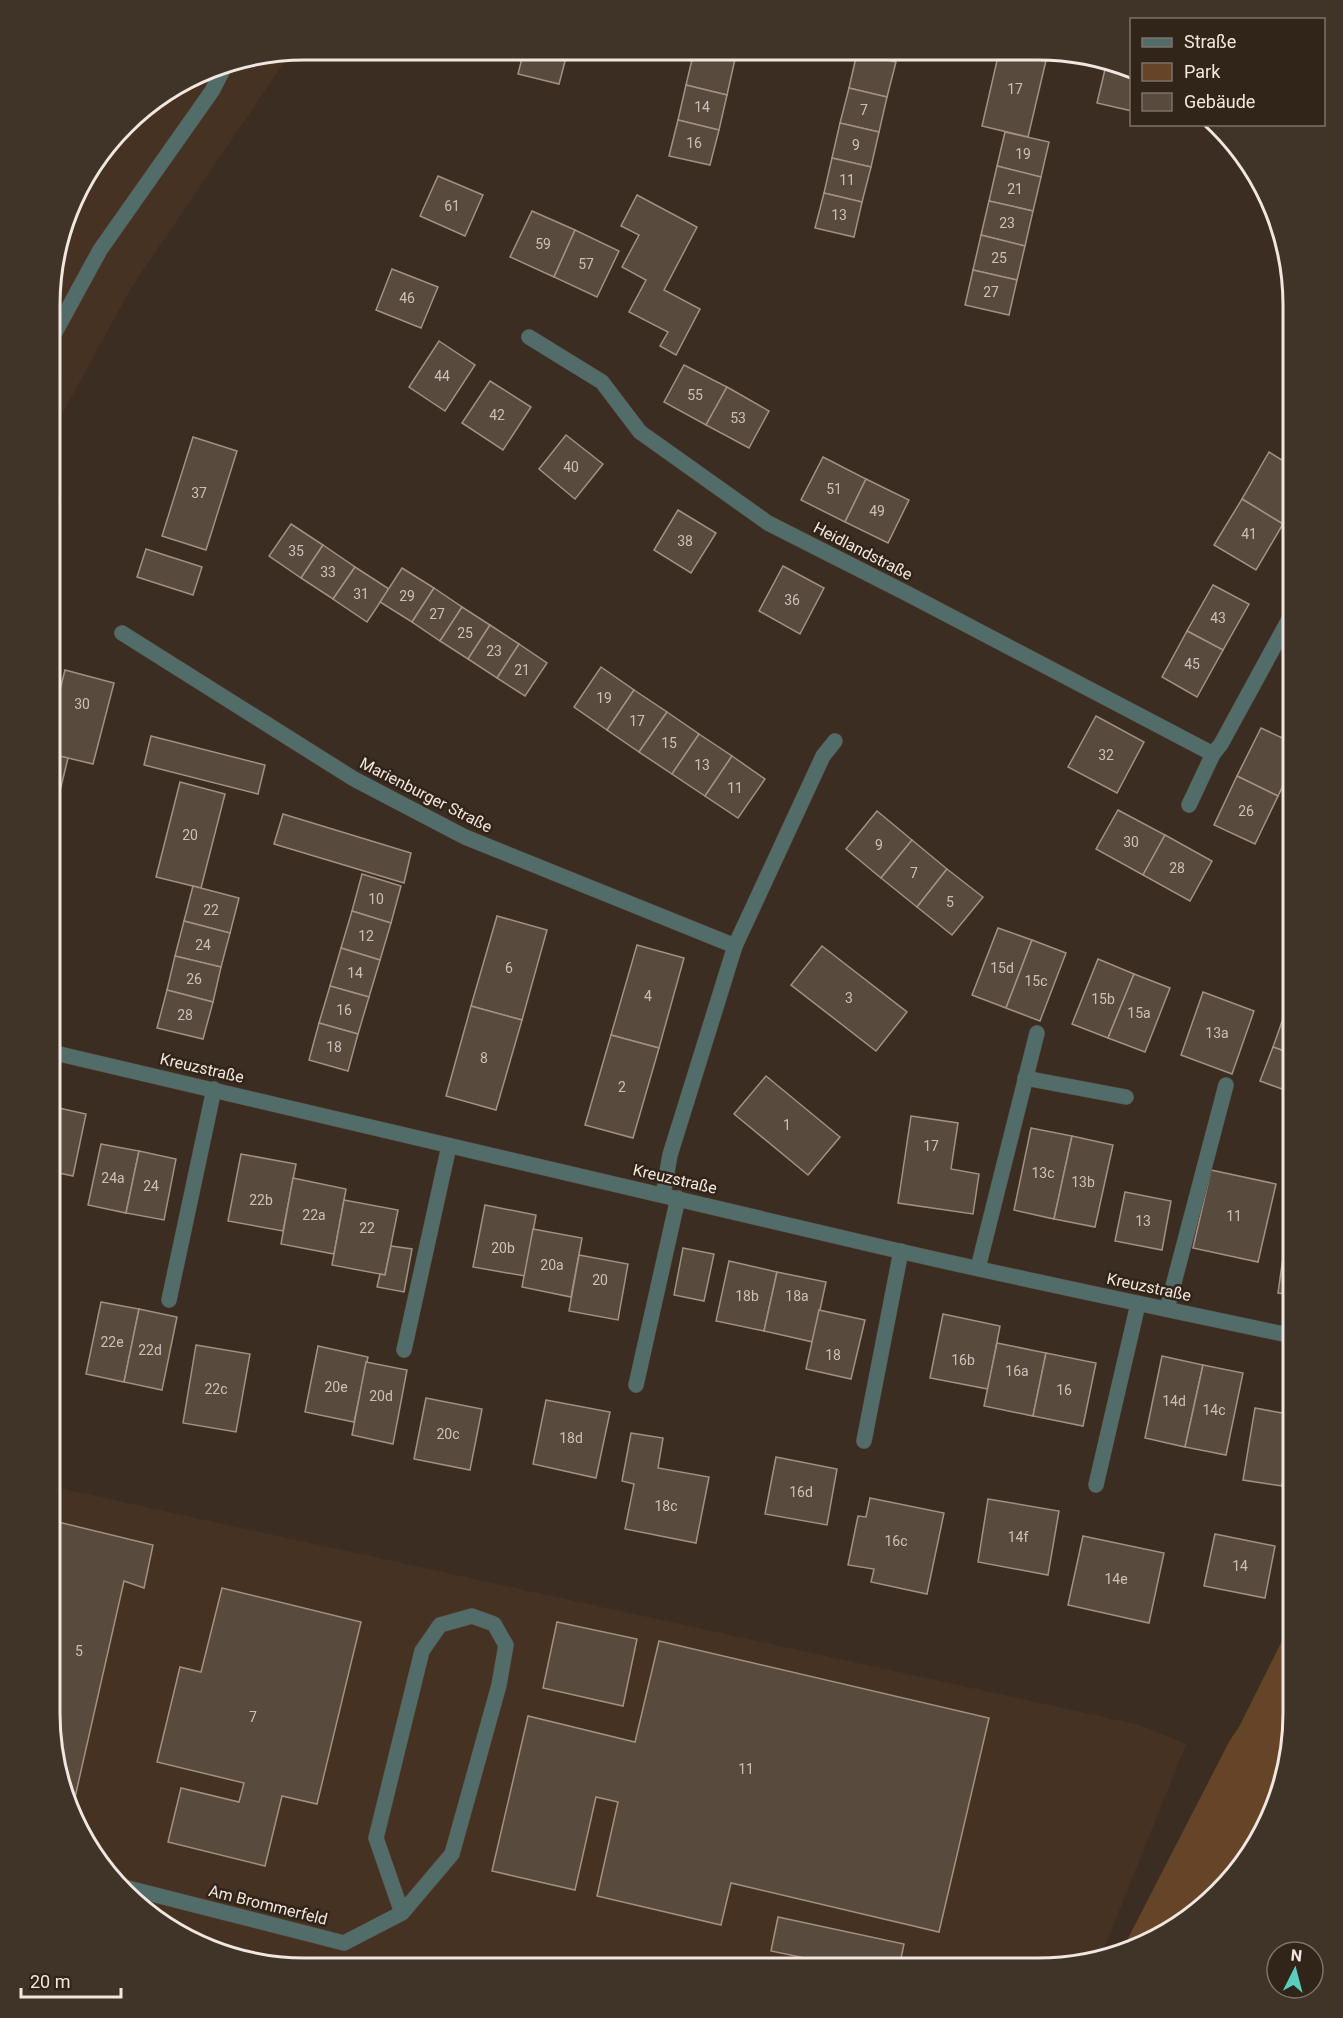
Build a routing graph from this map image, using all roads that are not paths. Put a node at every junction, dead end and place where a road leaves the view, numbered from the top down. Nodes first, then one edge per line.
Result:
1 (221, 75) edge
2 (60, 323) edge
3 (529, 338) dead end
4 (1283, 630) edge
5 (122, 633) dead end
6 (835, 741) dead end
7 (1213, 754) junction
8 (1189, 805) dead end
9 (735, 945) junction
10 (1038, 1033) dead end
11 (60, 1054) edge
12 (1025, 1078) junction
13 (1226, 1085) dead end
14 (214, 1089) junction
15 (1126, 1097) dead end
16 (449, 1146) junction
17 (670, 1196) junction
18 (901, 1251) junction
19 (978, 1268) junction
20 (169, 1300) dead end
21 (1138, 1304) junction
22 (1167, 1309) junction
23 (1283, 1334) edge
24 (404, 1350) dead end
25 (636, 1385) dead end
26 (864, 1441) dead end
27 (1096, 1485) dead end
28 (136, 1890) edge
29 (402, 1913) junction

1 - 2 street
3 - 7 street, Heidlandstraße
4 - 7 street
5 - 9 street, Marienburger Straße
6 - 9 street
7 - 8 street
9 - 17 street
10 - 12 street
11 - 14 street, Kreuzstraße
12 - 15 street
12 - 19 street
13 - 22 street
14 - 16 street, Kreuzstraße
14 - 20 street
16 - 17 street, Kreuzstraße
16 - 24 street
17 - 18 street, Kreuzstraße
17 - 25 street
18 - 19 street, Kreuzstraße
18 - 26 street
19 - 21 street, Kreuzstraße
21 - 22 street, Kreuzstraße
21 - 27 street
22 - 23 street, Kreuzstraße
28 - 29 street, Am Brommerfeld
29 - 29 street

